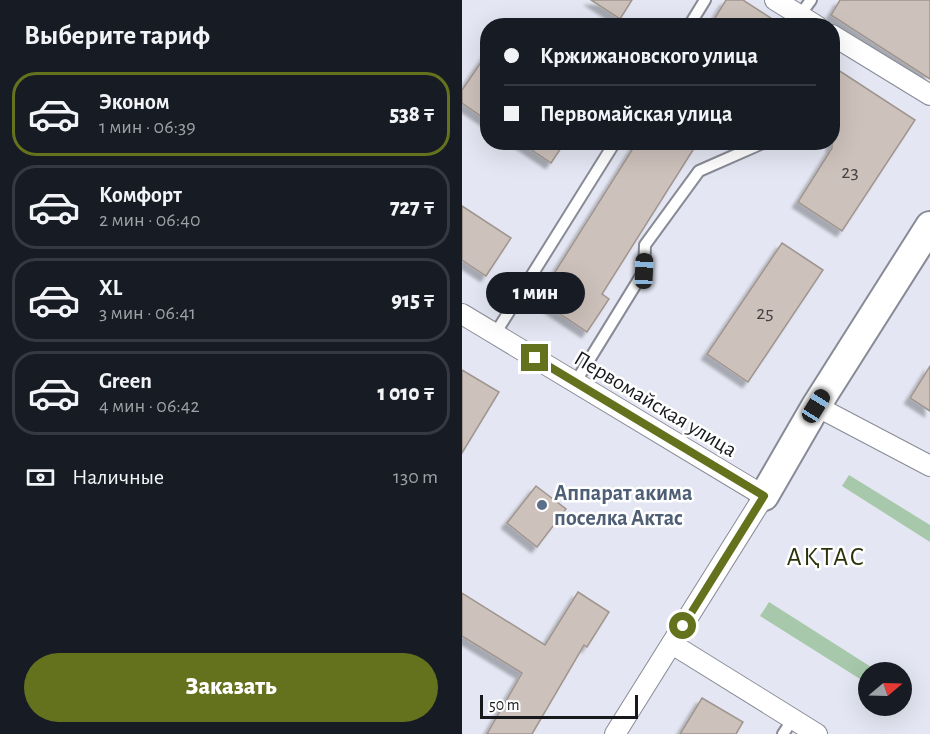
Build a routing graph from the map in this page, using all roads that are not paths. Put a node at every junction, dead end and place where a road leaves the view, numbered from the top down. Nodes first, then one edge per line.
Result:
1 (705, 0) edge
2 (775, 0) edge
3 (802, 14) edge
4 (694, 18) edge
5 (840, 40) edge
6 (930, 95) edge
7 (610, 150) edge
8 (747, 150) edge
9 (930, 226) edge
10 (462, 314) edge
11 (495, 334) junction
12 (575, 383) junction
13 (816, 406) junction
14 (930, 466) edge
15 (764, 496) junction
16 (672, 644) junction
17 (788, 727) edge
18 (615, 734) edge
19 (817, 734) edge

1 - 4 lane
2 - 3 street
5 - 6 street
7 - 11 lane
8 - 12 lane
9 - 13 street
10 - 11 street, Первомайская улица
11 - 12 street, Первомайская улица
12 - 15 street, Первомайская улица
13 - 14 street
13 - 15 street
15 - 16 street
16 - 17 street
16 - 18 street
17 - 19 street

